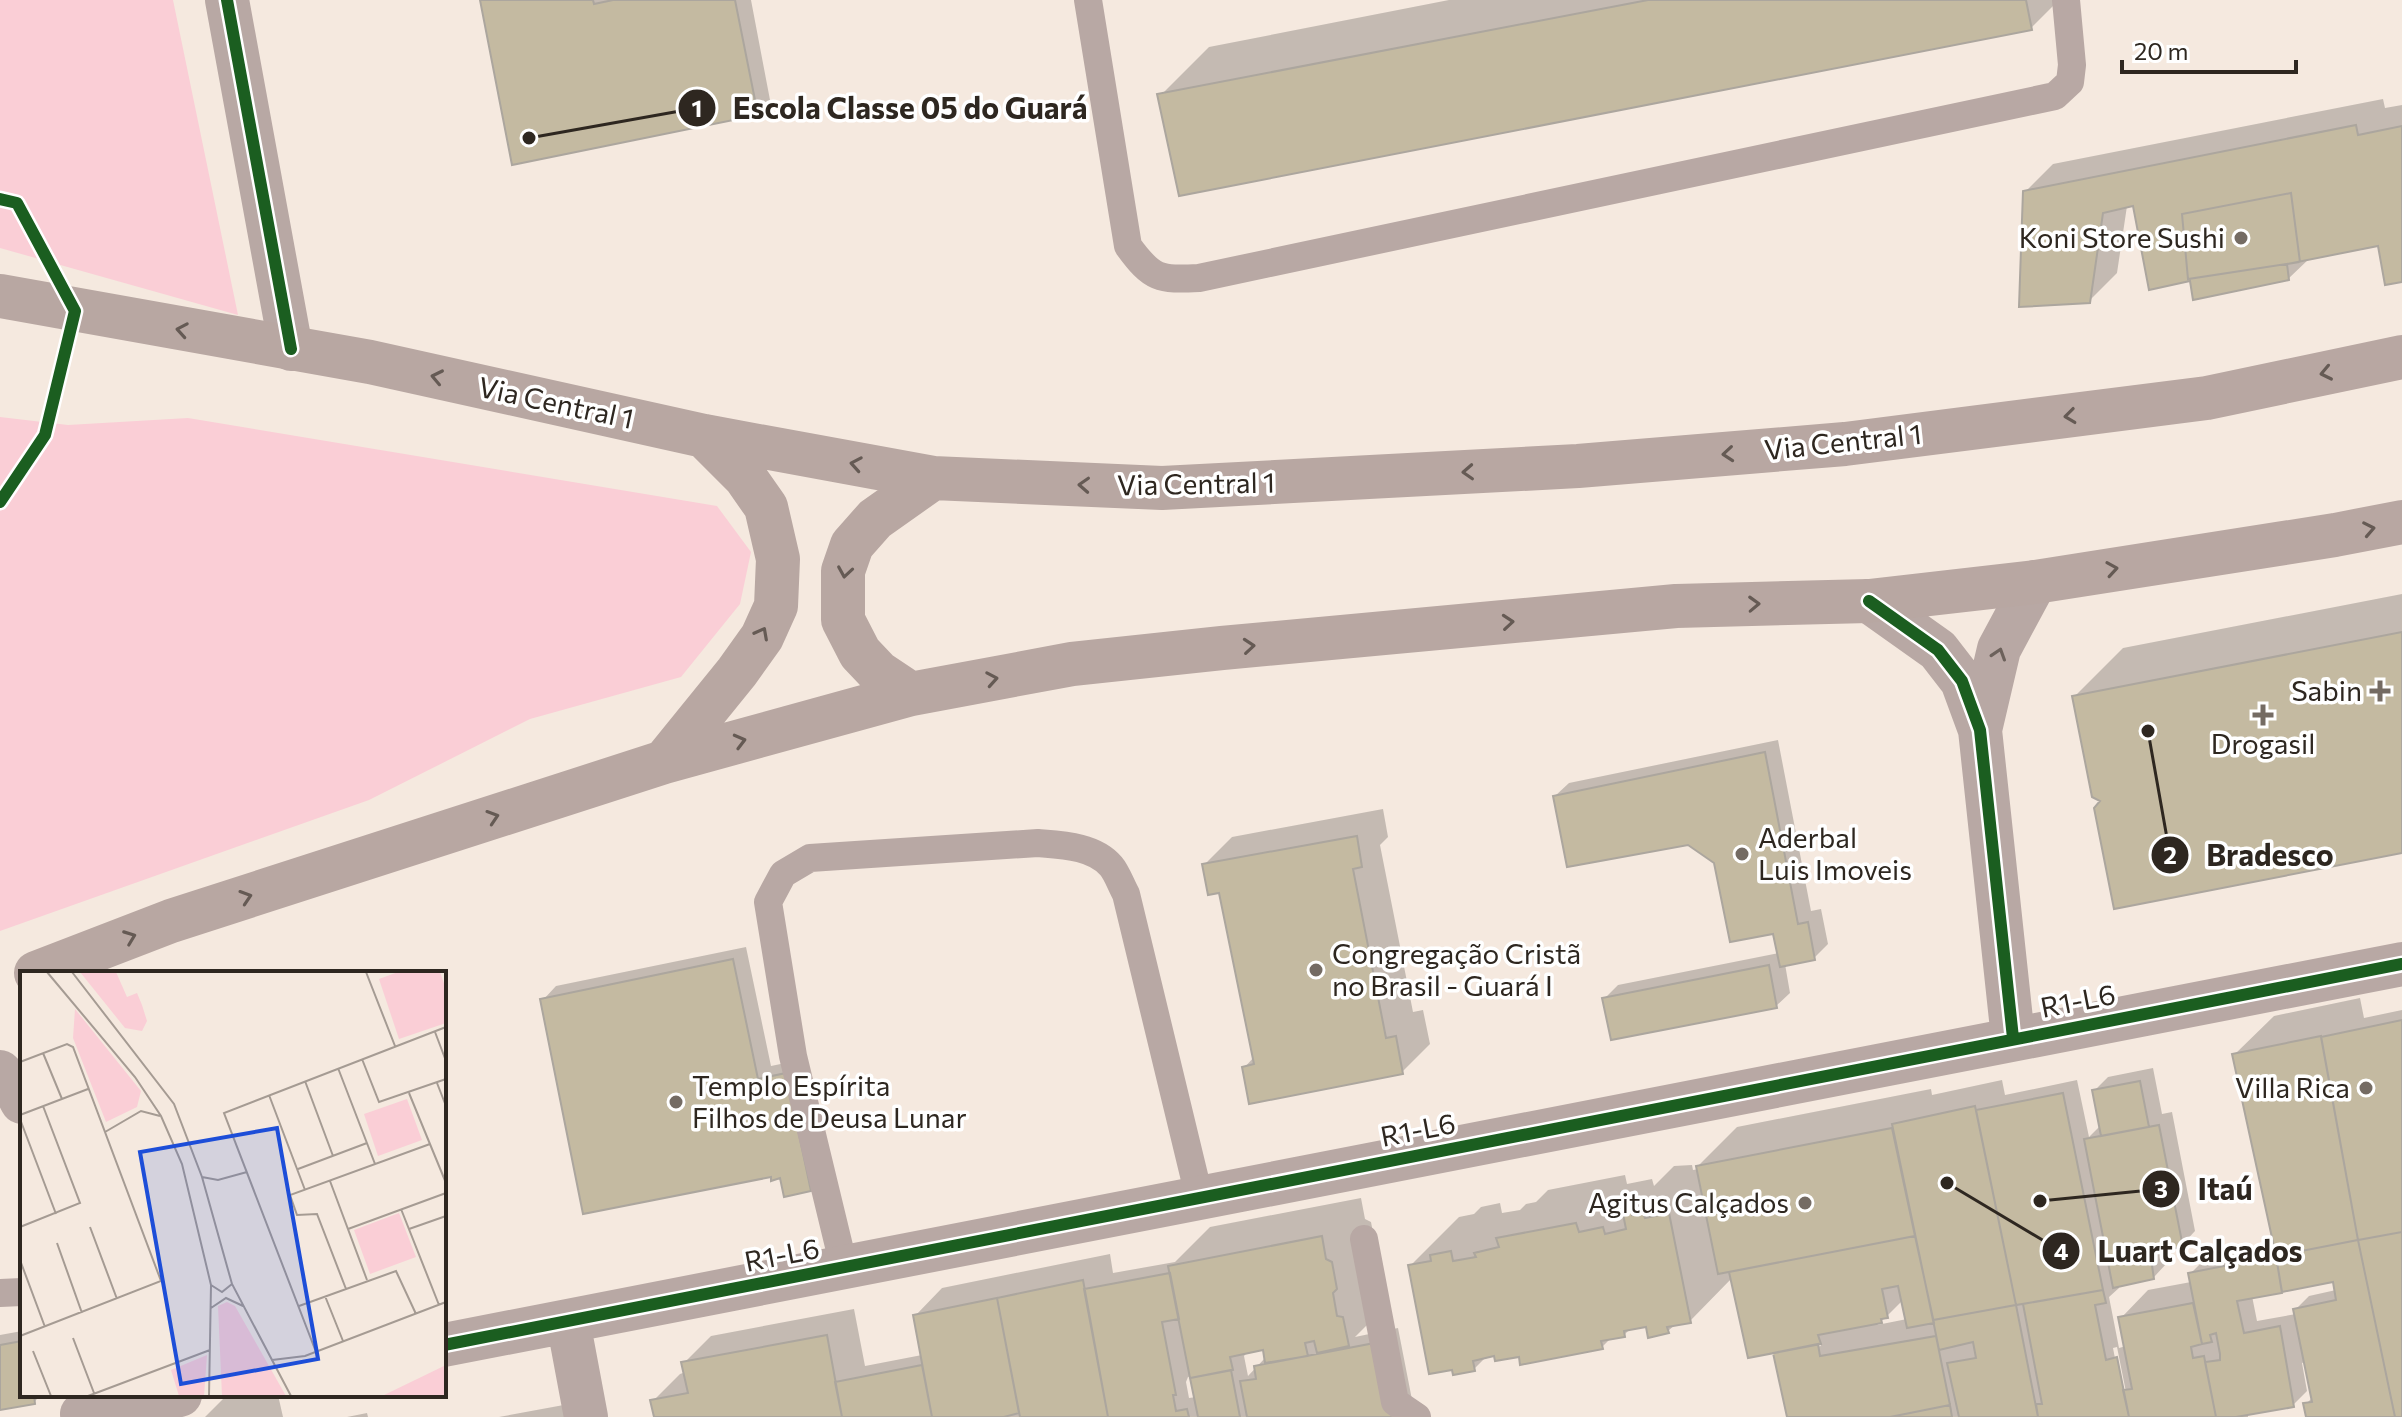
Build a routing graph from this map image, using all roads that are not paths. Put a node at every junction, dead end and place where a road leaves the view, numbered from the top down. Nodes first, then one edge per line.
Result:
1 (227, 0) edge
2 (1088, 0) edge
3 (2066, 0) edge
4 (0, 296) edge
5 (291, 349) junction
6 (2402, 357) edge
7 (704, 436) junction
8 (933, 478) junction
9 (2402, 522) edge
10 (2035, 582) junction
11 (1869, 601) junction
12 (911, 694) junction
13 (1980, 730) junction
14 (664, 762) junction
15 (2402, 964) edge
16 (74, 965) edge
17 (46, 971) edge
18 (20, 979) edge
19 (0, 987) edge
20 (2013, 1038) junction
21 (0, 1072) edge
22 (20, 1098) edge
23 (1199, 1196) junction
24 (1364, 1239) dead end
25 (844, 1267) junction
26 (20, 1292) edge
27 (0, 1293) edge
28 (568, 1321) junction
29 (446, 1345) edge
30 (166, 1397) edge
31 (81, 1409) edge
32 (586, 1417) edge
33 (1417, 1417) edge

1 - 5 street
2 - 3 lane
5 -> 4 main road, Via Central 1
7 -> 5 main road, Via Central 1
6 -> 8 main road, Via Central 1
8 -> 7 main road, Via Central 1
14 -> 7 main road
8 -> 12 main road
10 -> 9 main road
10 - 11 main road
13 -> 10 street
12 -> 11 main road
11 - 13 street
14 -> 12 main road
13 - 20 street
16 -> 14 main road
15 - 20 street, R1-L6
16 - 17 main road
18 - 19 main road
20 - 23 street, R1-L6
21 - 22 street
23 - 25 street, R1-L6
23 - 25 lane
24 - 33 lane
25 - 28 street, R1-L6
26 - 27 lane
28 - 29 street, R1-L6
28 - 32 street
30 - 31 street

